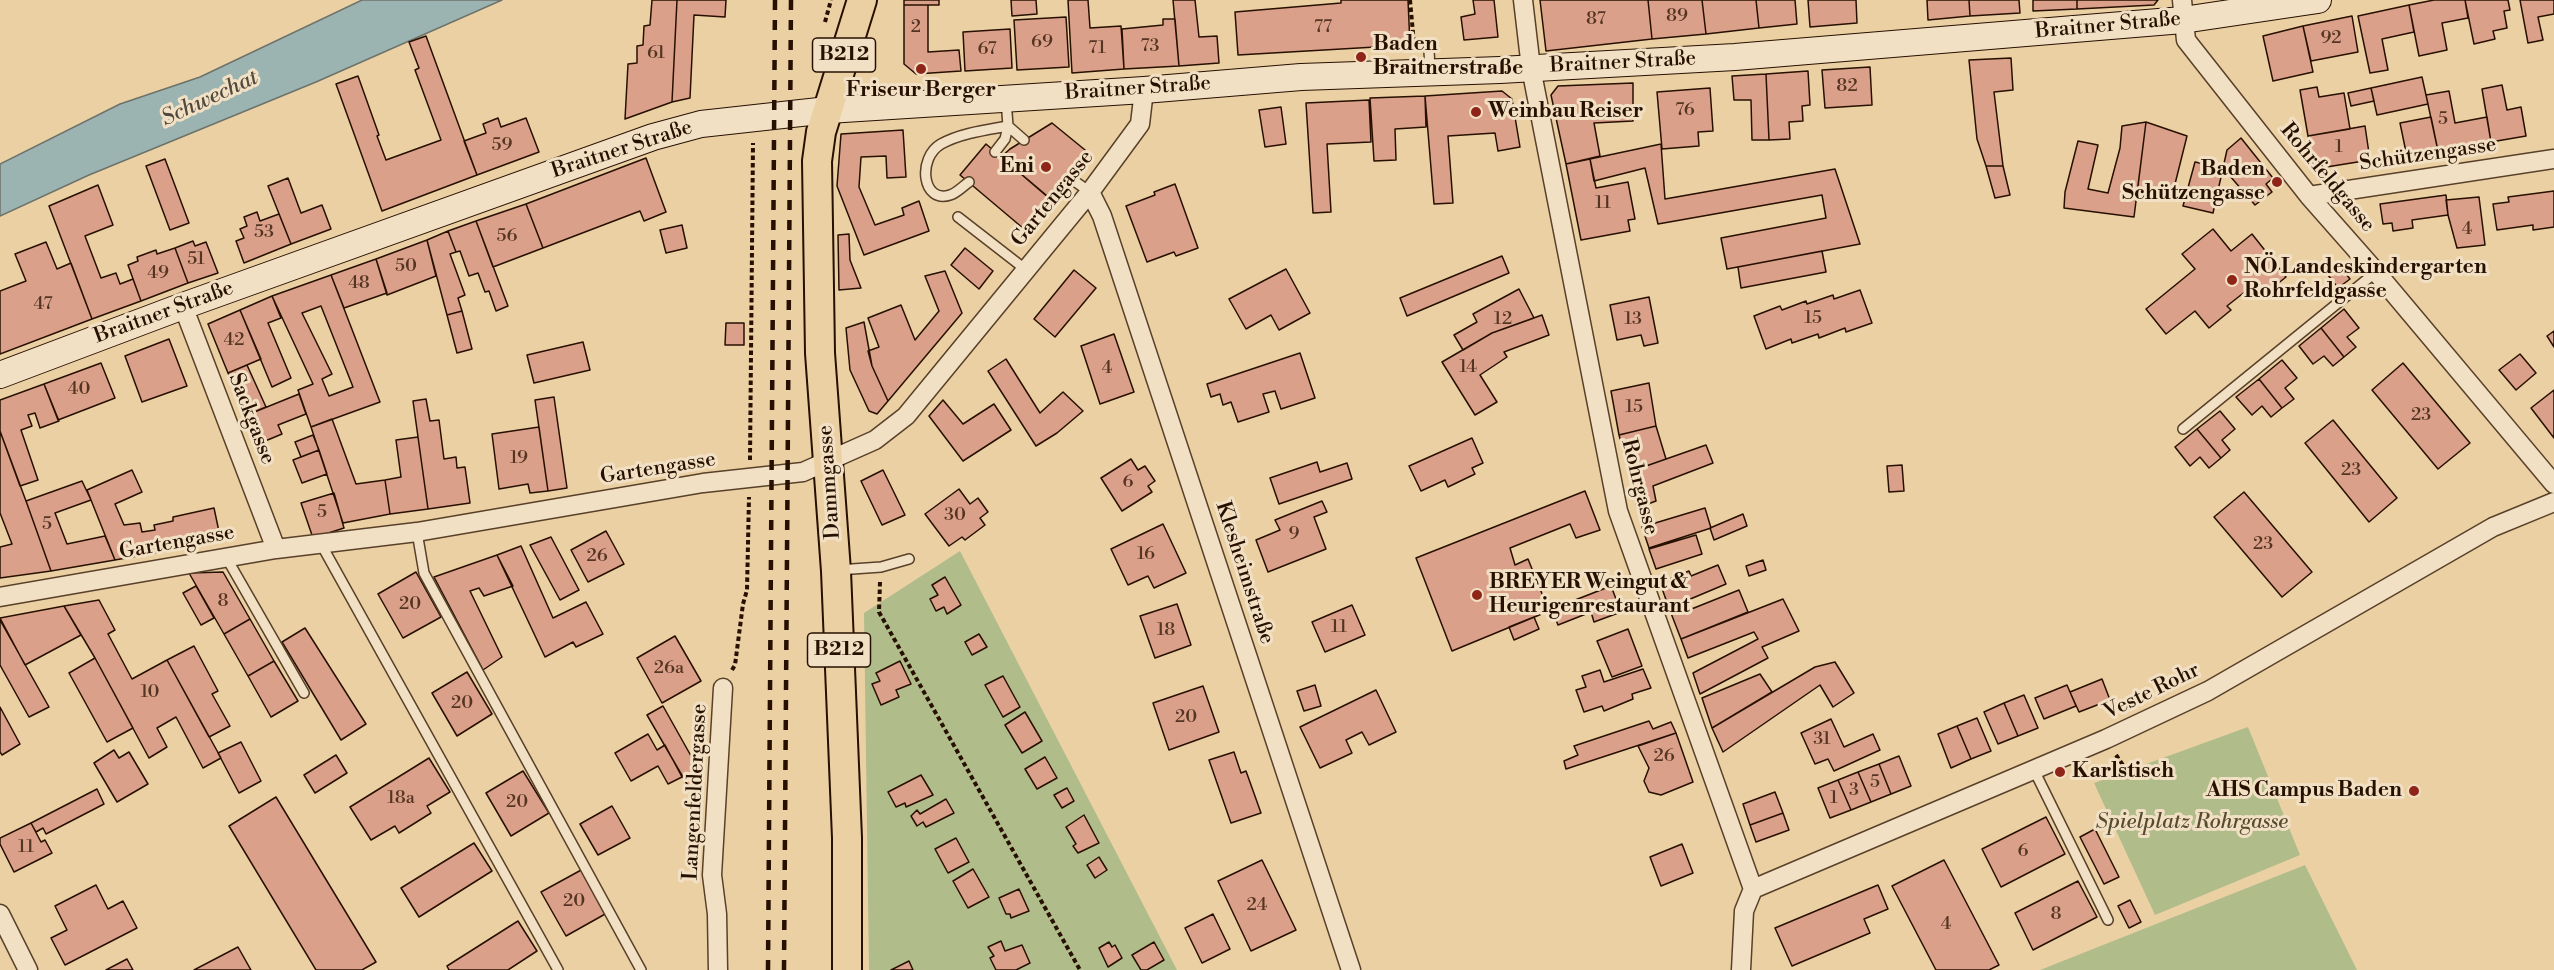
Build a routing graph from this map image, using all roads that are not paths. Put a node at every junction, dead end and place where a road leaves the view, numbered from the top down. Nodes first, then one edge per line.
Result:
1 (862, 0) edge
2 (1523, 0) edge
3 (2318, 0) edge
4 (2182, 10) edge
5 (1532, 68) junction
6 (1144, 90) junction
7 (1006, 98) junction
8 (828, 110) junction
9 (1008, 126) junction
10 (1024, 140) dead end
11 (995, 152) dead end
12 (2554, 159) edge
13 (1070, 178) dead end
14 (969, 182) dead end
15 (1090, 192) junction
16 (2309, 195) junction
17 (958, 217) dead end
18 (1025, 269) junction
19 (2376, 272) junction
20 (183, 306) junction
21 (0, 375) edge
22 (2183, 429) dead end
23 (829, 462) junction
24 (2554, 484) edge
25 (2554, 502) edge
26 (417, 532) junction
27 (321, 544) junction
28 (276, 549) junction
29 (226, 557) junction
30 (909, 560) dead end
31 (836, 571) junction
32 (0, 597) edge
33 (723, 688) road end
34 (304, 693) dead end
35 (2034, 770) junction
36 (1753, 889) junction
37 (0, 914) edge
38 (2108, 920) dead end
39 (28, 970) edge
40 (558, 970) edge
41 (641, 970) edge
42 (718, 970) edge
43 (847, 970) edge
44 (1351, 970) edge
45 (1742, 970) edge

1 - 8 main road, Dammgasse / B212
2 - 5 street, Rohrgasse
3 - 4 main road, Braitner Straße
4 - 5 main road, Braitner Straße
4 - 16 street, Rohrfeldgasse
5 - 6 main road, Braitner Straße
5 - 36 street, Rohrgasse
6 - 7 main road, Braitner Straße
6 - 15 street, Gartengasse
7 - 8 main road, Braitner Straße
7 - 9 lane
8 - 20 main road, Braitner Straße
8 - 23 main road, Dammgasse / B212
9 - 10 lane
9 - 11 lane
9 - 14 lane
12 - 16 street, Schützengasse
13 - 15 lane
15 - 18 street, Gartengasse
15 - 44 street, Klesheimstraße
16 - 19 street, Rohrfeldgasse
17 - 18 lane
18 - 23 street, Gartengasse
19 - 22 lane
19 - 24 street, Rohrfeldgasse
20 - 21 main road, Braitner Straße
20 - 28 street, Sackgasse
23 - 26 street, Gartengasse
23 - 31 main road, Dammgasse / B212
25 - 35 street, Veste Rohr
26 - 27 street, Gartengasse
26 - 41 lane
27 - 28 street, Gartengasse
27 - 40 lane
28 - 29 street, Gartengasse
29 - 32 street, Gartengasse
29 - 34 lane
30 - 31 lane
31 - 43 main road, Dammgasse / B212
33 - 42 street, Langenfeldergasse
35 - 36 street, Veste Rohr
35 - 38 lane
36 - 45 street
37 - 39 street

